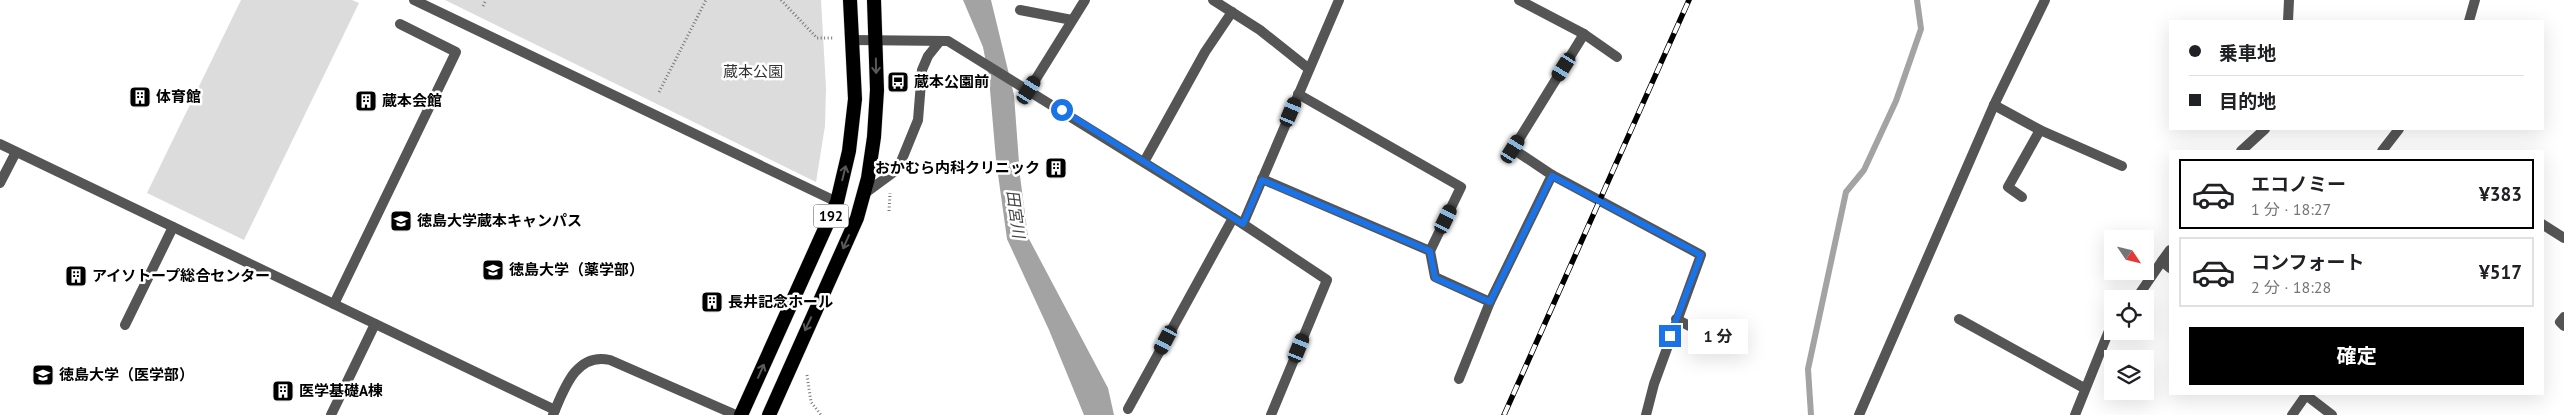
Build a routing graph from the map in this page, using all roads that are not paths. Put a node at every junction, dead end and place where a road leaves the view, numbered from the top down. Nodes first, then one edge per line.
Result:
1 (414, 0) edge
2 (850, 0) edge
3 (874, 0) edge
4 (1085, 0) edge
5 (1213, 0) edge
6 (1339, 0) edge
7 (1519, 0) edge
8 (2045, 0) edge
9 (2289, 0) edge
10 (2475, 0) edge
11 (1020, 10) dead end
12 (1232, 12) junction
13 (1072, 20) junction
14 (2288, 20) edge
15 (2469, 20) edge
16 (400, 24) dead end
17 (1584, 34) junction
18 (852, 40) junction
19 (876, 41) junction
20 (940, 41) junction
21 (1617, 57) dead end
22 (1309, 69) junction
23 (1029, 90) junction
24 (1298, 94) junction
25 (1994, 106) junction
26 (2040, 130) junction
27 (2264, 130) edge
28 (2398, 130) edge
29 (0, 144) edge
30 (2242, 150) edge
31 (2383, 150) edge
32 (16, 152) junction
33 (1144, 162) junction
34 (2122, 166) dead end
35 (1552, 176) junction
36 (1262, 180) junction
37 (0, 183) edge
38 (864, 194) junction
39 (2022, 198) dead end
40 (837, 202) junction
41 (1233, 218) junction
42 (1243, 224) junction
43 (2544, 225) edge
44 (173, 227) junction
45 (2564, 238) edge
46 (1430, 251) junction
47 (2166, 264) edge
48 (2144, 290) edge
49 (1490, 302) junction
50 (334, 304) junction
51 (2564, 318) edge
52 (1676, 319) junction
53 (1959, 319) dead end
54 (375, 324) junction
55 (124, 325) dead end
56 (2564, 326) edge
57 (2105, 340) edge
58 (1732, 348) dead end
59 (1459, 379) dead end
60 (2084, 388) junction
61 (2307, 395) edge
62 (1128, 409) dead end
63 (554, 413) edge
64 (331, 415) edge
65 (736, 415) edge
66 (741, 415) edge
67 (769, 415) edge
68 (1271, 415) edge
69 (1646, 415) edge
70 (1859, 415) edge
71 (2075, 415) edge
72 (2292, 415) edge
73 (2332, 415) edge

1 - 40 street
2 - 18 highway, 192
3 - 19 highway, 192
4 - 13 street
5 - 12 street
6 - 22 street
7 - 17 street
8 - 25 street
9 - 14 street
10 - 15 street
11 - 13 street
12 - 22 street
12 - 33 street
13 - 23 street
16 - 50 street
17 - 21 street
17 - 35 street
18 - 19 street
40 -> 18 highway, 192
19 - 20 street
19 -> 38 highway, 192
20 - 23 street
20 - 38 street
22 - 24 street
23 - 33 street
24 - 36 street
24 - 46 street
25 - 26 street
25 - 70 street
26 - 34 street
26 - 39 street
27 - 30 street
28 - 31 street
29 - 32 street
32 - 37 street
32 - 44 street
33 - 41 street
35 - 49 street
35 - 52 street
36 - 42 street
36 - 46 street
38 -> 67 highway, 192
66 -> 40 highway, 192
41 - 42 street
41 - 62 street
42 - 68 street
43 - 45 street
44 - 50 street
44 - 55 street
46 - 49 street
47 - 48 street
49 - 59 street
50 - 54 street
51 - 56 street
52 - 58 street
52 - 69 street
53 - 60 street
54 - 63 street
54 - 64 street
57 - 60 street
60 - 71 street
61 - 72 street
61 - 73 street
63 - 65 street

